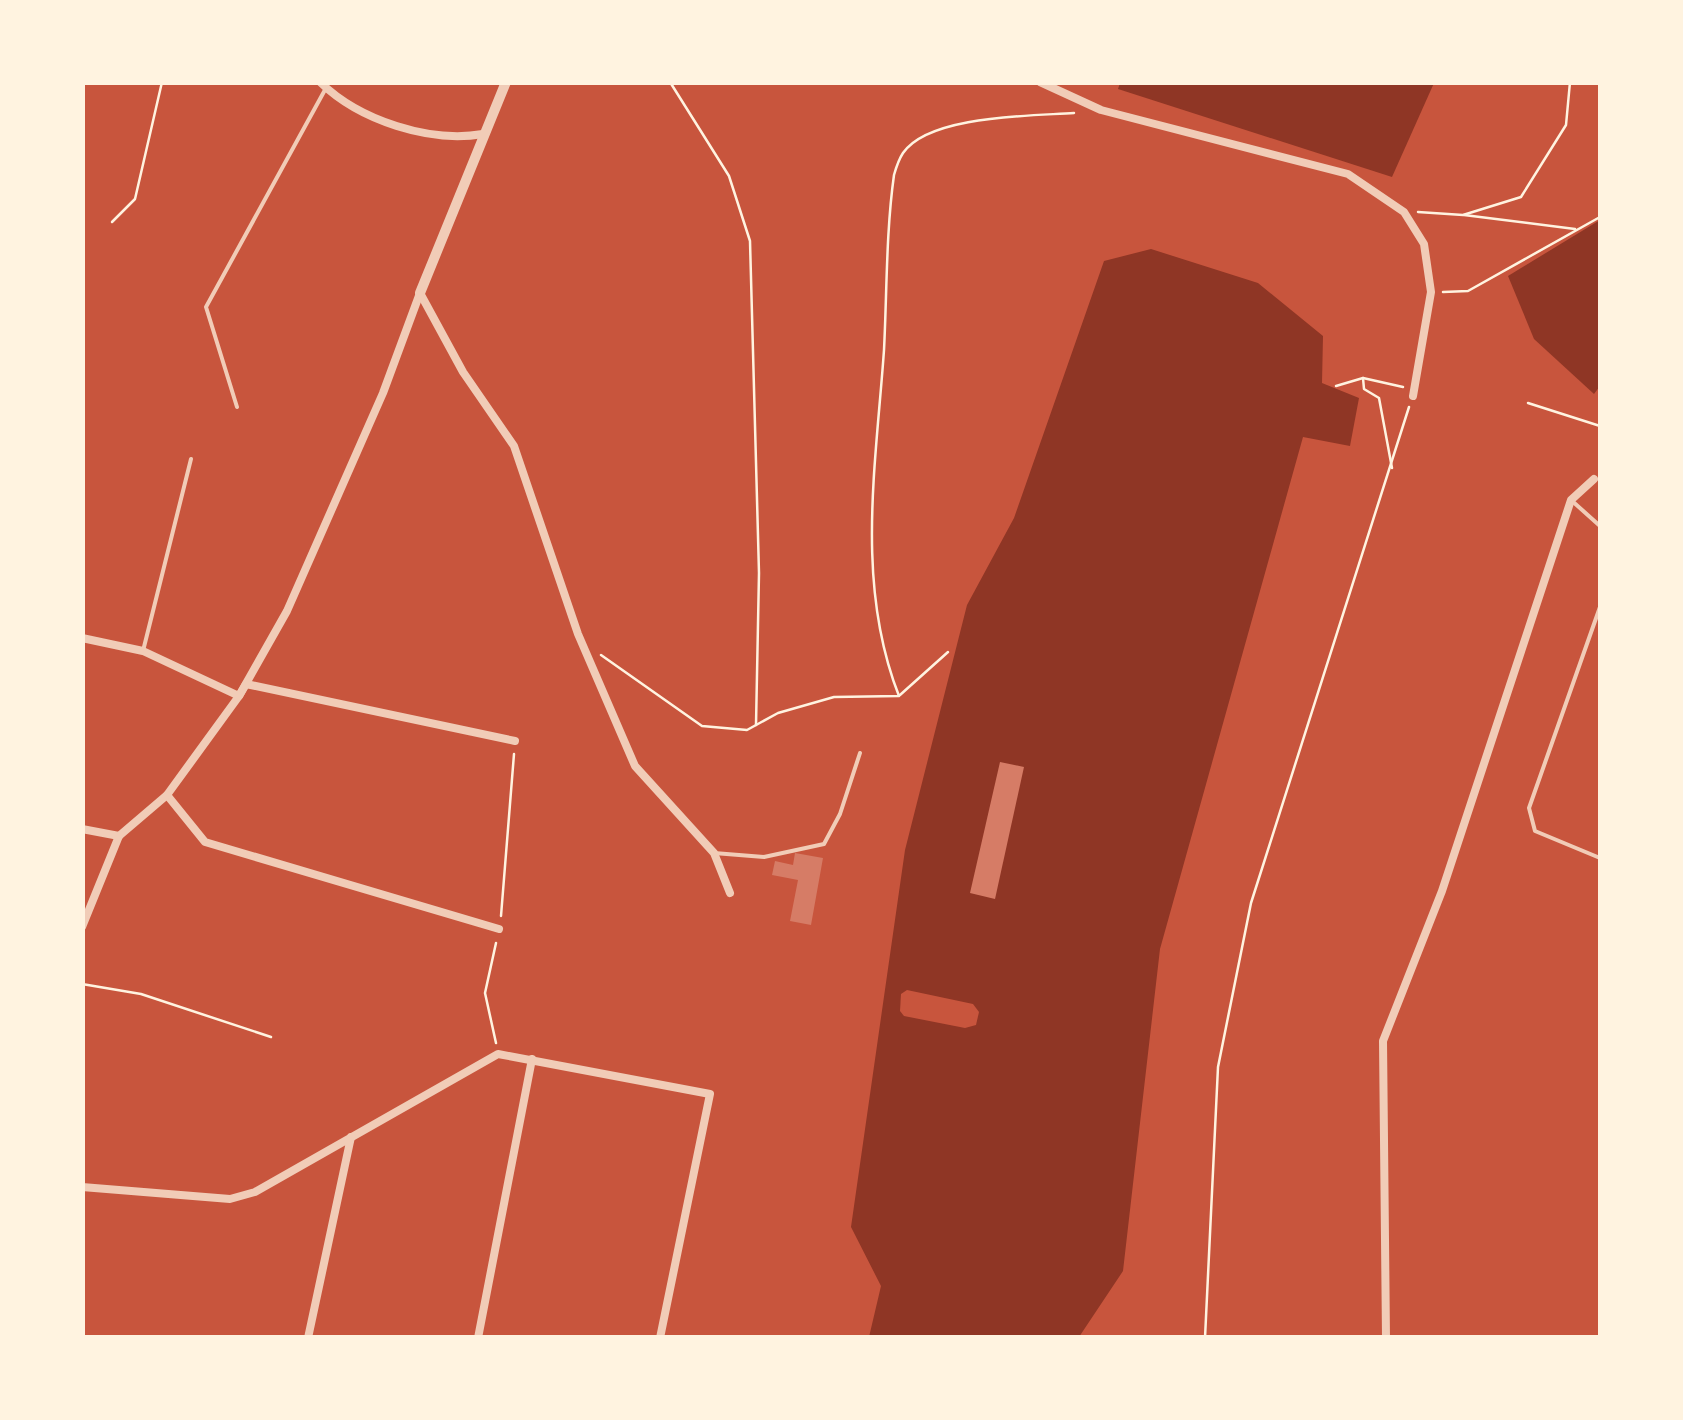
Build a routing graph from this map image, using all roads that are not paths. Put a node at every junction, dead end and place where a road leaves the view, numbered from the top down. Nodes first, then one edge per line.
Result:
1 (506, 82) edge
2 (1040, 82) edge
3 (323, 86) edge
4 (484, 134) junction
5 (420, 293) junction
6 (1413, 393) road end
7 (237, 407) dead end
8 (191, 459) dead end
9 (1594, 478) dead end
10 (1571, 500) junction
11 (1600, 526) edge
12 (1600, 606) edge
13 (82, 638) edge
14 (142, 651) junction
15 (246, 684) junction
16 (240, 696) junction
17 (516, 741) road end
18 (860, 753) dead end
19 (167, 795) junction
20 (82, 829) edge
21 (119, 836) junction
22 (714, 853) junction
23 (1600, 858) edge
24 (730, 893) dead end
25 (82, 927) edge
26 (500, 930) road end
27 (532, 1059) junction
28 (351, 1136) junction
29 (82, 1186) edge
30 (308, 1338) edge
31 (478, 1338) edge
32 (660, 1338) edge
33 (1386, 1338) edge

1 - 4 street
2 - 6 street
3 - 4 street
3 - 7 lane
4 - 5 street
5 - 15 street
5 - 22 street
8 - 14 lane
9 - 10 street
10 - 11 lane
10 - 33 street
12 - 23 lane
13 - 14 street
14 - 16 street
15 - 16 street
15 - 17 street
16 - 19 street
18 - 22 lane
19 - 21 street
19 - 26 street
20 - 21 street
21 - 25 street
22 - 24 street
27 - 28 street
27 - 31 street
27 - 32 street
28 - 29 street
28 - 30 street

